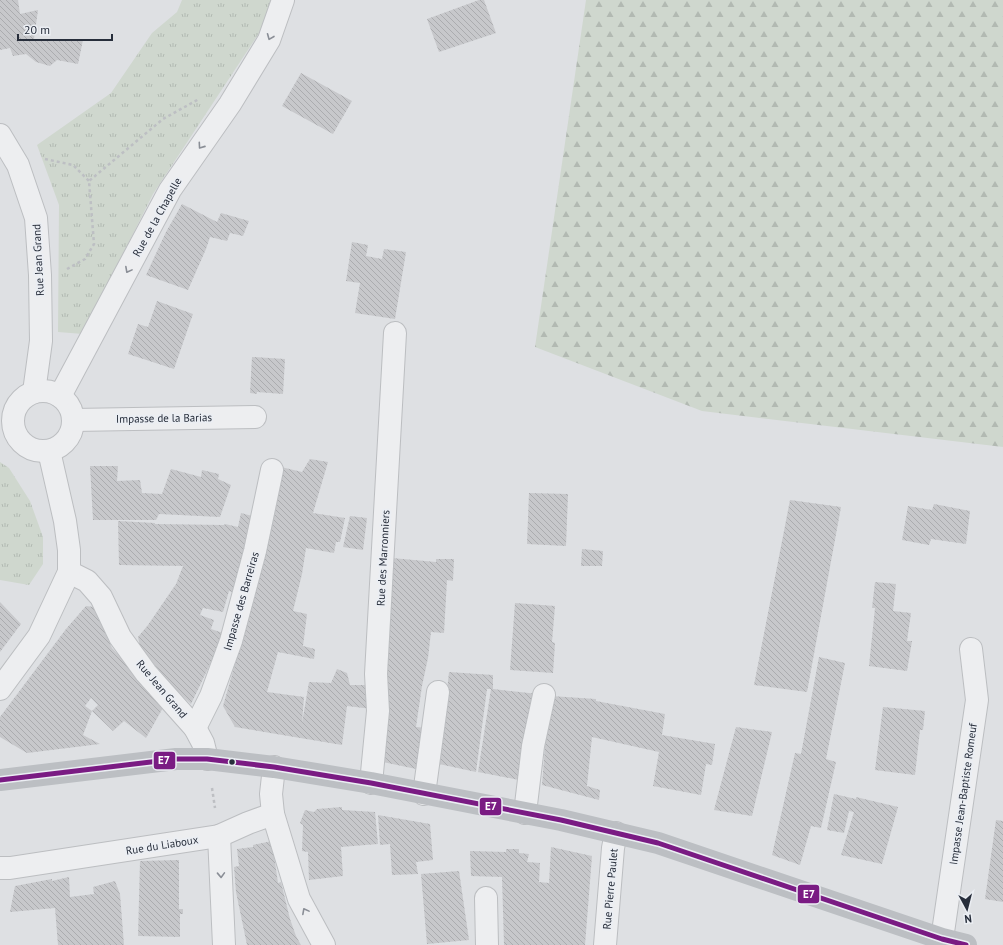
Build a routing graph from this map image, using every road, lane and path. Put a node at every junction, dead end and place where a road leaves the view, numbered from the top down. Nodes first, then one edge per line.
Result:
1 (283, 0) edge
2 (199, 98) dead end
3 (0, 135) edge
4 (18, 165) junction
5 (89, 181) junction
6 (40, 275) junction
7 (395, 333) dead end
8 (34, 392) junction
9 (60, 396) junction
10 (255, 417) dead end
11 (73, 420) junction
12 (6, 422) edge
13 (49, 451) junction
14 (272, 470) dead end
15 (69, 572) junction
16 (972, 649) dead end
17 (0, 689) edge
18 (438, 692) dead end
19 (544, 695) dead end
20 (195, 728) junction
21 (207, 759) junction
22 (274, 767) junction
23 (0, 780) edge
24 (371, 783) junction
25 (424, 794) junction
26 (526, 813) junction
27 (273, 814) junction
28 (616, 833) junction
29 (219, 836) junction
30 (0, 868) edge
31 (486, 898) dead end
32 (942, 939) junction
33 (224, 945) edge
34 (324, 945) edge
35 (486, 945) edge
36 (605, 945) edge
37 (966, 945) edge

1 -> 9 street, Rue de la Chapelle
2 - 5 path
3 - 4 street, Rue Jean Grand
4 - 5 path
4 - 6 street, Rue Jean Grand
5 - 6 path
6 - 8 street, Rue Jean Grand
7 - 24 street, Rue des Marronniers
8 - 9 street
8 - 12 street
9 - 11 street
10 - 11 street, Impasse de la Barias
11 - 13 street
12 - 13 street
13 - 15 street
14 - 20 street, Impasse des Barreiras
15 - 17 street
15 - 20 street, Rue Jean Grand
16 - 32 street, Impasse Jean-Baptiste Romeuf
18 - 25 street
19 - 26 street
20 - 21 street, Rue Jean Grand
21 - 22 main road
21 - 23 main road
22 - 24 main road
22 - 27 street
24 - 25 main road
25 - 26 main road
26 - 28 main road
27 - 29 street, Rue du Liaboux
34 -> 27 street
28 - 32 main road
28 - 36 street, Rue Pierre Paulet
29 - 30 street, Rue du Liaboux
29 -> 33 street
31 - 35 street
32 - 37 main road

